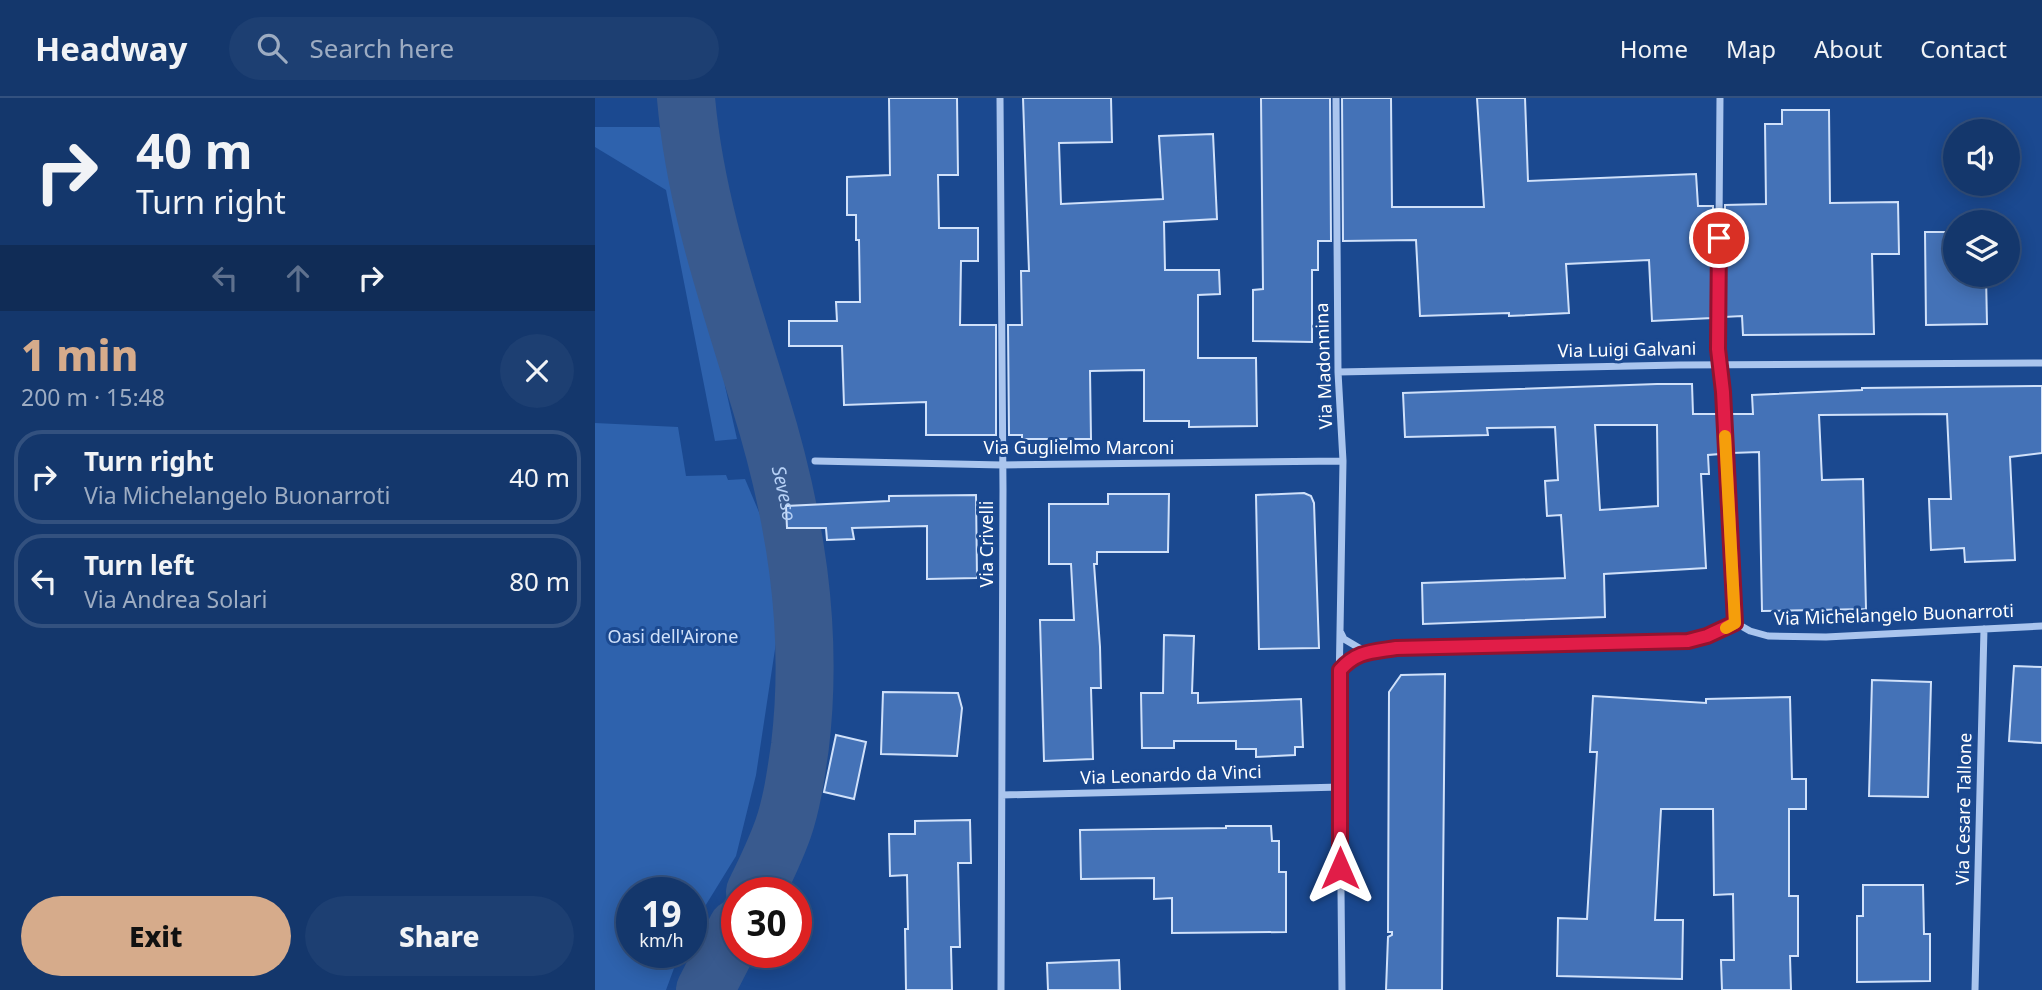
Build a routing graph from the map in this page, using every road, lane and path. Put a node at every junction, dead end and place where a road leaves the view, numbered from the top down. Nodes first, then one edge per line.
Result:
1 (1000, 98) edge
2 (1336, 98) edge
3 (1720, 98) edge
4 (2042, 363) edge
5 (1721, 366) junction
6 (1338, 372) junction
7 (815, 461) dead end
8 (1343, 461) junction
9 (1003, 465) junction
10 (1735, 623) junction
11 (2042, 626) edge
12 (1984, 629) junction
13 (1340, 632) junction
14 (1366, 653) junction
15 (1340, 670) junction
16 (1341, 787) junction
17 (1002, 795) junction
18 (1001, 990) edge
19 (1342, 990) edge
20 (1975, 990) edge

1 - 9 street, Via Crivelli
2 - 6 street, Via Madonnina
3 - 5 street
4 - 5 street, Via Luigi Galvani
5 - 6 street, Via Luigi Galvani
5 - 10 street
6 - 8 street, Via Madonnina
7 - 9 street, Via Guglielmo Marconi
8 - 9 street, Via Guglielmo Marconi
8 - 13 street, Via Madonnina
9 - 17 street, Via Crivelli
10 - 12 street, Via Michelangelo Buonarroti
10 - 14 street
11 - 12 street, Via Michelangelo Buonarroti
12 - 20 street, Via Cesare Tallone
13 - 14 street
13 - 15 street, Via Madonnina
14 - 15 street
15 - 16 street, Via Madonnina
16 - 17 street, Via Leonardo da Vinci
16 - 19 street, Via Madonnina
17 - 18 street, Via Crivelli

